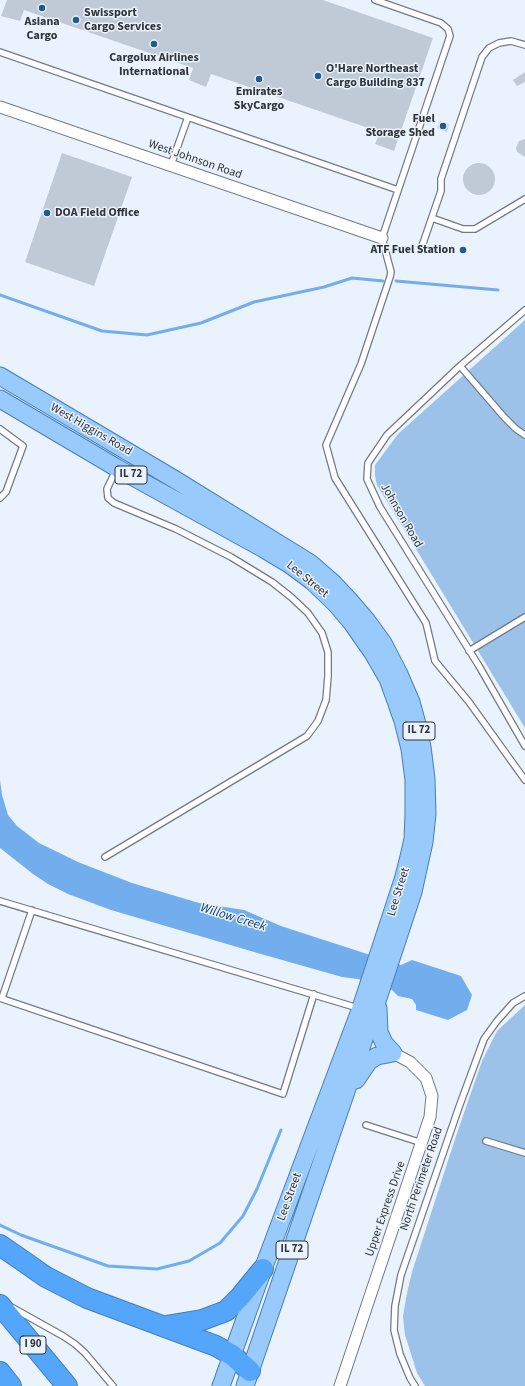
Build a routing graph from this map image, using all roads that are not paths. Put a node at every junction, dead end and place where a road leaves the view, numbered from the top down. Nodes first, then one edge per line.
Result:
1 (375, 0) edge
2 (525, 45) edge
3 (0, 52) edge
4 (0, 107) edge
5 (188, 117) junction
6 (171, 166) junction
7 (398, 190) junction
8 (525, 199) edge
9 (432, 218) junction
10 (382, 238) junction
11 (421, 249) dead end
12 (525, 310) edge
13 (460, 366) junction
14 (0, 376) edge
15 (0, 399) edge
16 (0, 429) edge
17 (525, 435) edge
18 (117, 468) junction
19 (0, 498) edge
20 (285, 546) joint
21 (264, 549) joint
22 (525, 617) edge
23 (469, 651) junction
24 (525, 746) edge
25 (525, 780) edge
26 (105, 857) dead end
27 (0, 901) edge
28 (32, 910) junction
29 (384, 958) junction
30 (376, 991) junction
31 (314, 994) junction
32 (525, 996) edge
33 (1, 998) edge
34 (361, 1008) junction
35 (393, 1053) junction
36 (341, 1106) junction
37 (366, 1125) dead end
38 (486, 1140) dead end
39 (422, 1143) junction
40 (525, 1153) edge
41 (0, 1245) edge
42 (263, 1269) junction
43 (0, 1302) edge
44 (0, 1305) edge
45 (166, 1326) junction
46 (232, 1354) junction
47 (0, 1372) edge
48 (248, 1379) edge
49 (11, 1386) edge
50 (67, 1386) edge
51 (113, 1386) edge
52 (221, 1386) edge
53 (340, 1386) edge
54 (415, 1386) edge

1 - 7 lane
2 - 9 lane
3 - 5 lane
4 - 6 street, West Johnson Road
5 - 6 lane
5 - 7 lane
6 - 10 street, West Johnson Road
7 - 10 lane
8 - 9 lane
9 - 11 lane
10 - 25 lane
12 - 13 lane, Johnson Road
13 - 17 lane
13 - 23 lane, Johnson Road
14 - 20 main road, West Higgins Road / IL 72
15 - 18 main road, West Higgins Road / IL 72
16 - 19 lane
18 - 21 main road, West Higgins Road / IL 72
18 - 26 lane
20 - 29 main road, Lee Street / IL 72
21 - 29 main road, Lee Street / IL 72
22 - 23 lane
23 - 24 lane, Johnson Road
27 - 28 lane
28 - 31 lane
28 - 33 lane
29 - 30 main road, Lee Street / IL 72
30 - 34 main road, Lee Street / IL 72
30 - 35 main road
30 - 36 main road, Lee Street / IL 72
31 - 33 lane
31 - 34 lane
32 - 54 lane, North Perimeter Road
34 - 42 main road, Lee Street / IL 72
35 - 36 main road
35 - 39 street, Upper Express Drive
36 - 48 main road, Lee Street / IL 72
37 - 39 lane
38 - 40 lane
39 - 53 street, Upper Express Drive
41 - 45 highway
42 - 45 highway
42 - 46 main road, IL 72
43 - 51 lane
44 - 50 highway, I 90
45 - 46 highway
46 - 48 highway
46 - 52 main road, IL 72
47 - 49 highway

